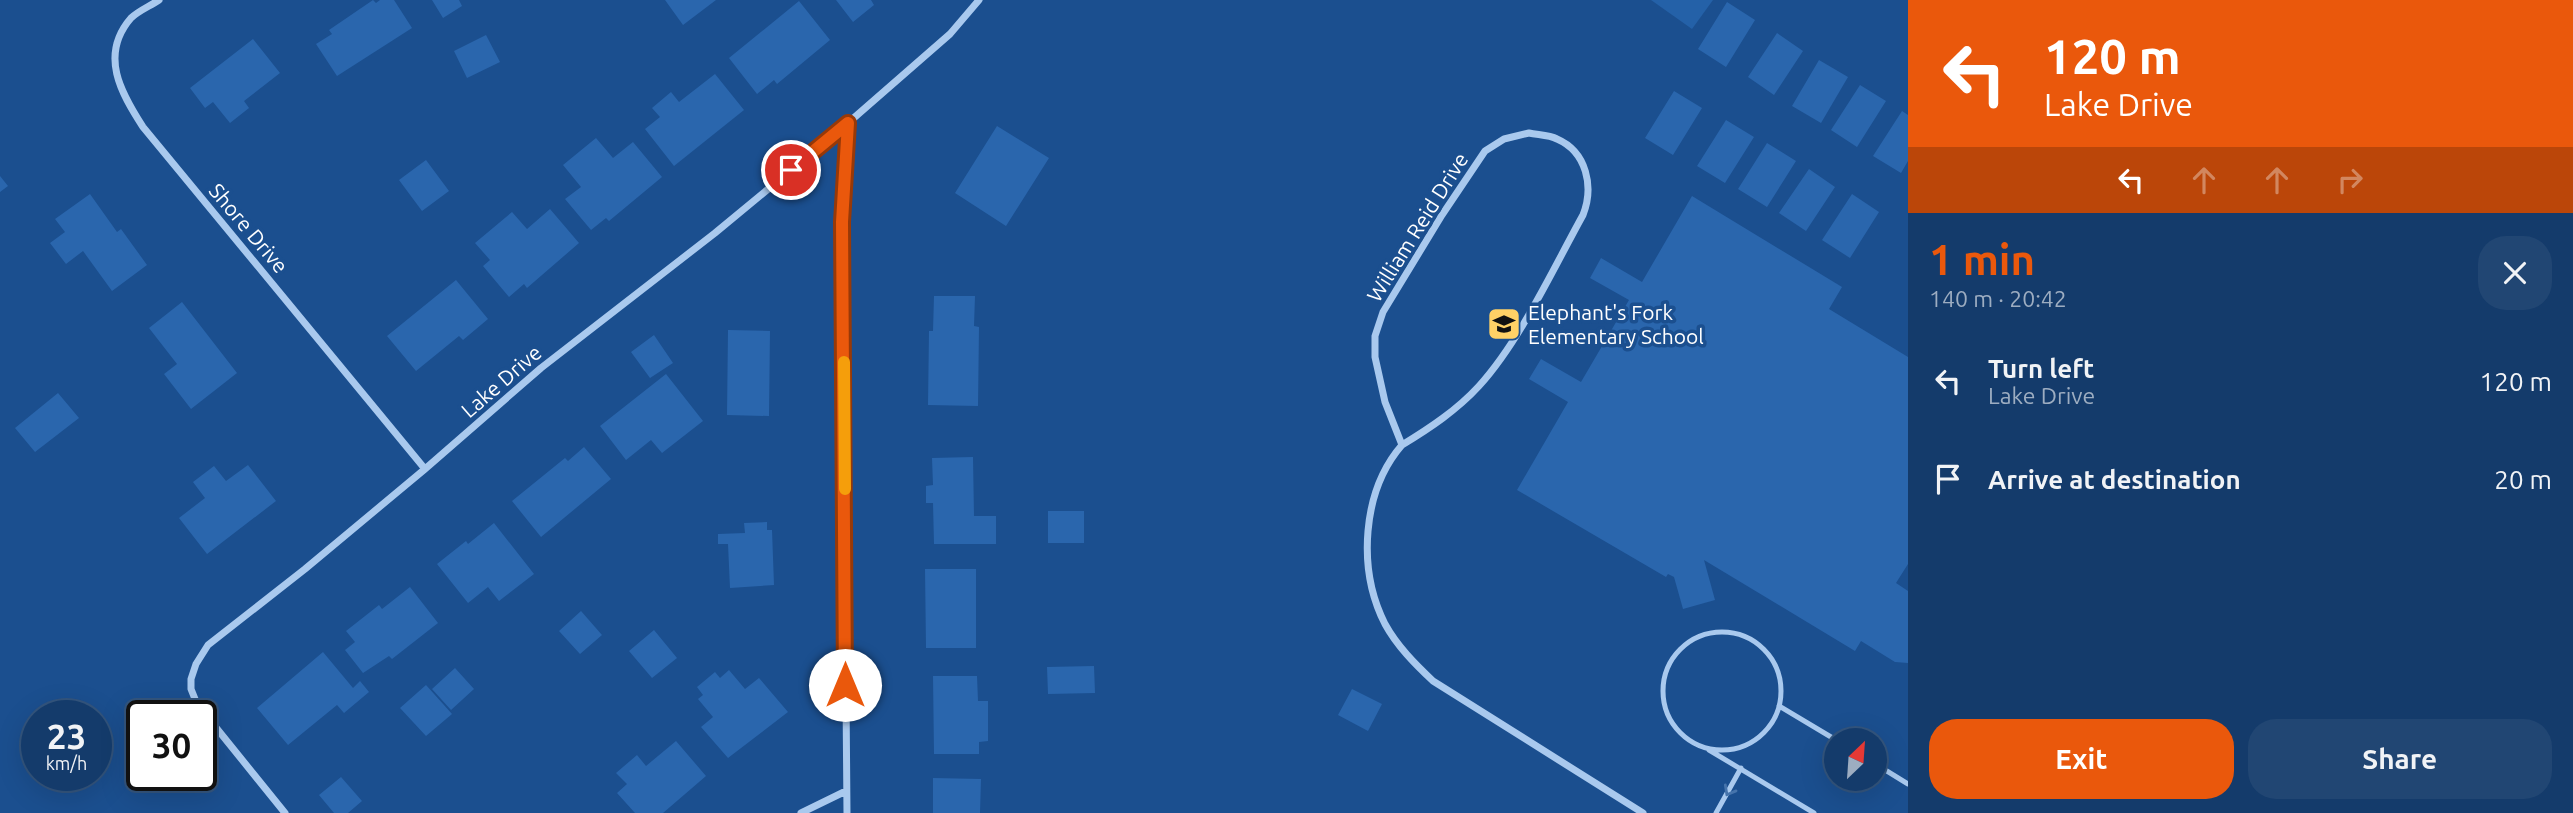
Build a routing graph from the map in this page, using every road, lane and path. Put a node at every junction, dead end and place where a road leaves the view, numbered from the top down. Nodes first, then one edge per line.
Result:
1 (159, 0) edge
2 (979, 0) edge
3 (848, 123) junction
4 (1402, 445) junction
5 (425, 469) junction
6 (1779, 706) junction
7 (1824, 733) edge
8 (1708, 749) junction
9 (1741, 768) junction
10 (1887, 771) edge
11 (1908, 784) edge
12 (846, 791) junction
13 (285, 813) edge
14 (801, 813) edge
15 (847, 813) edge
16 (1643, 813) edge
17 (1716, 813) edge
18 (1814, 813) edge

1 - 5 street, Shore Drive
2 - 3 street
3 - 5 street, Lake Drive
3 - 12 street
4 - 4 street, William Reid Drive
4 - 16 street, William Reid Drive
5 - 13 street, Lake Drive
6 - 7 lane
6 - 8 lane
6 - 8 lane
8 - 9 lane
9 -> 17 lane
9 - 18 lane
10 - 11 lane
12 - 14 street
12 - 15 street

